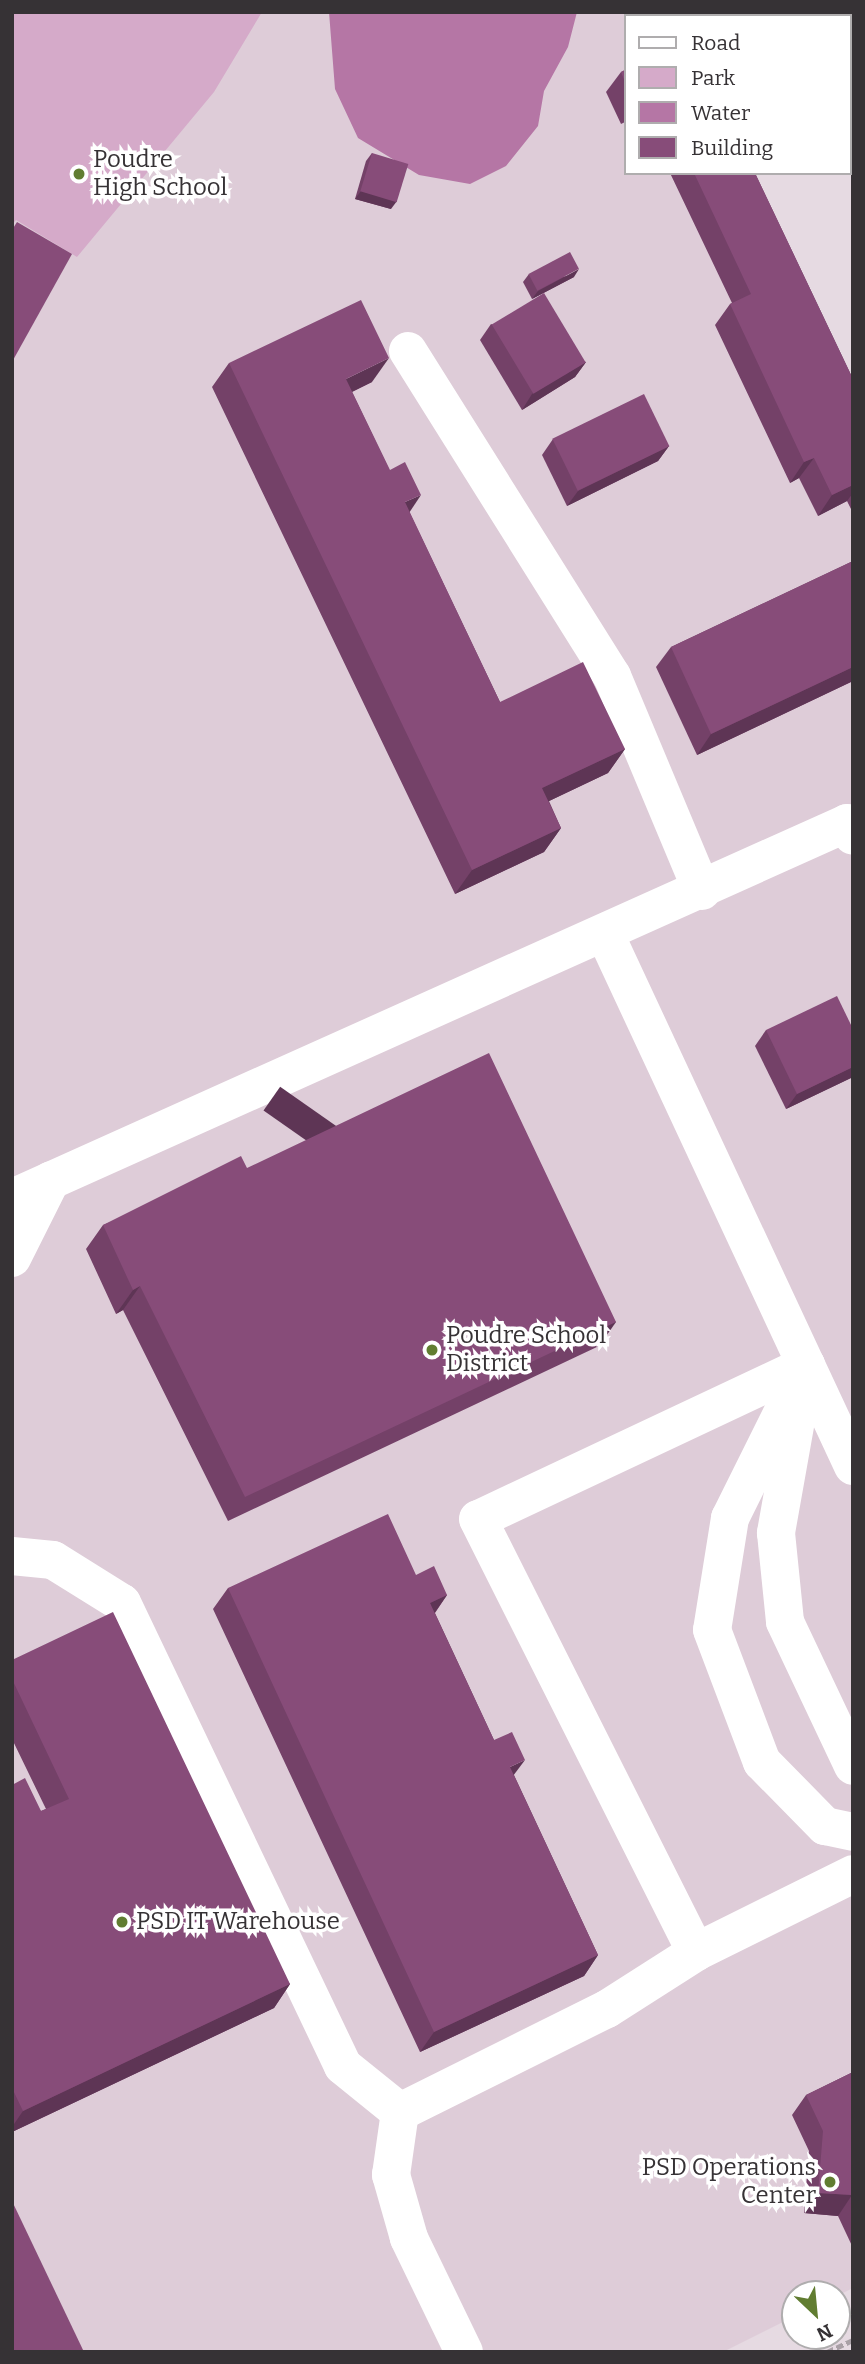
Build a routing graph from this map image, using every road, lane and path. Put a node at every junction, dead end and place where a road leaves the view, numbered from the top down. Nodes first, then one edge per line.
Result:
1 (408, 351) dead end
2 (853, 836) edge
3 (702, 891) junction
4 (606, 934) junction
5 (51, 1180) junction
6 (12, 1198) edge
7 (12, 1258) edge
8 (806, 1365) junction
9 (852, 1461) edge
10 (12, 1556) edge
11 (853, 1766) edge
12 (853, 1832) edge
13 (853, 1874) edge
14 (696, 1952) junction
15 (400, 2112) junction
16 (853, 2340) edge
17 (464, 2352) edge
18 (827, 2352) edge

1 - 3 lane
2 - 3 lane
3 - 4 lane
4 - 5 lane
4 - 8 lane
5 - 6 lane
5 - 7 lane
8 - 9 lane
8 - 11 lane
8 - 12 lane
8 - 14 lane
10 - 15 lane
13 - 14 lane
14 - 15 lane
15 - 17 lane
16 - 18 path

